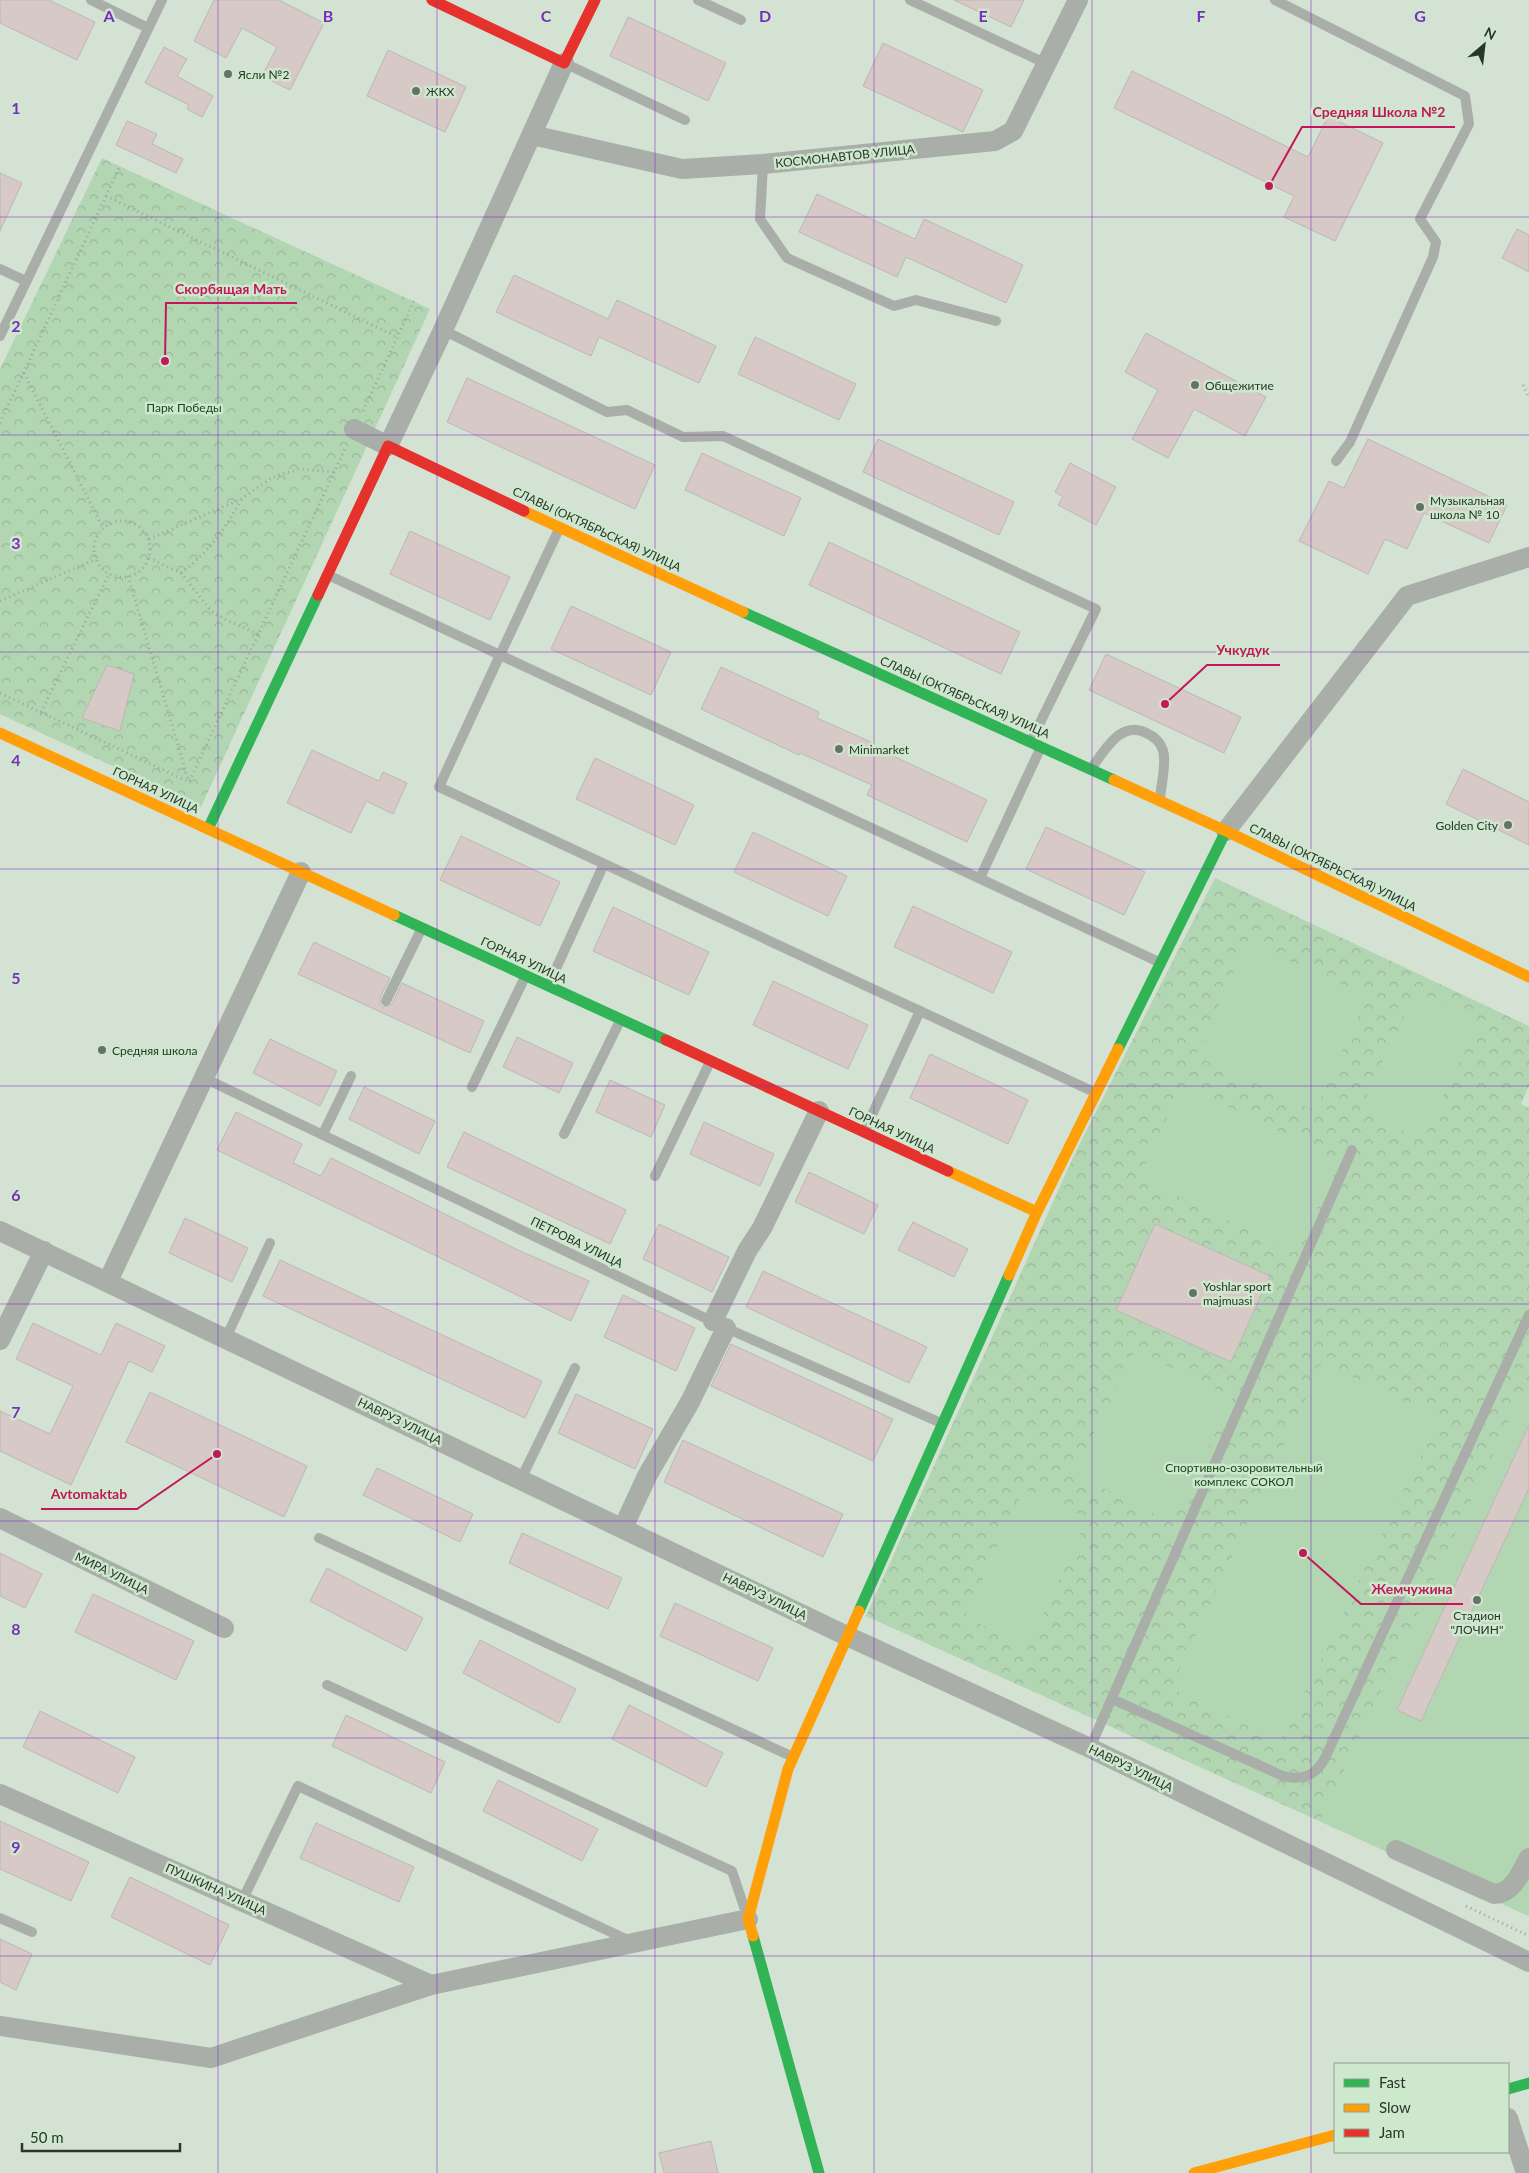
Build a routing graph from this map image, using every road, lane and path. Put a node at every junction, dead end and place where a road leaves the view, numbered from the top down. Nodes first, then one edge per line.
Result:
1 (91, 0) edge
2 (162, 0) edge
3 (432, 0) edge
4 (595, 0) edge
5 (698, 0) edge
6 (910, 0) edge
7 (1078, 0) edge
8 (1275, 0) edge
9 (741, 20) dead end
10 (148, 28) junction
11 (564, 63) junction
12 (1047, 64) junction
13 (685, 120) dead end
14 (532, 135) junction
15 (763, 164) junction
16 (120, 166) dead end
17 (106, 196) junction
18 (0, 269) edge
19 (26, 281) junction
20 (414, 301) dead end
21 (996, 321) dead end
22 (443, 330) junction
23 (0, 336) edge
24 (397, 337) junction
25 (24, 372) junction
26 (1523, 385) dead end
27 (1529, 398) edge
28 (0, 423) edge
29 (354, 430) junction
30 (388, 446) junction
31 (1336, 461) dead end
32 (334, 472) junction
33 (241, 499) junction
34 (103, 528) junction
35 (560, 528) junction
36 (149, 539) junction
37 (1529, 557) edge
38 (149, 558) junction
39 (96, 559) junction
40 (181, 573) junction
41 (109, 574) junction
42 (327, 575) junction
43 (128, 576) junction
44 (0, 600) edge
45 (258, 634) junction
46 (500, 655) junction
47 (0, 694) edge
48 (41, 712) junction
49 (0, 733) edge
50 (1030, 742) junction
51 (1042, 746) junction
52 (1091, 769) junction
53 (189, 782) junction
54 (1160, 800) junction
55 (208, 829) junction
56 (1226, 830) junction
57 (604, 864) junction
58 (302, 872) junction
59 (980, 878) junction
60 (422, 928) junction
61 (1161, 962) junction
62 (526, 976) junction
63 (1529, 977) edge
64 (547, 986) junction
65 (386, 1001) dead end
66 (920, 1011) junction
67 (621, 1020) junction
68 (710, 1061) junction
69 (350, 1076) dead end
70 (204, 1078) junction
71 (472, 1087) dead end
72 (1096, 1093) junction
73 (818, 1111) junction
74 (864, 1132) junction
75 (323, 1134) junction
76 (564, 1134) dead end
77 (1352, 1150) dead end
78 (655, 1176) dead end
79 (1037, 1212) junction
80 (0, 1231) edge
81 (270, 1243) dead end
82 (44, 1251) junction
83 (108, 1281) junction
84 (1529, 1315) edge
85 (720, 1324) junction
86 (226, 1338) junction
87 (0, 1340) edge
88 (575, 1368) dead end
89 (942, 1424) junction
90 (521, 1479) junction
91 (0, 1518) edge
92 (623, 1528) junction
93 (319, 1538) dead end
94 (224, 1628) dead end
95 (847, 1636) junction
96 (327, 1685) dead end
97 (1112, 1700) junction
98 (1090, 1748) junction
99 (794, 1757) junction
100 (0, 1794) edge
101 (1396, 1850) dead end
102 (1529, 1858) edge
103 (242, 1901) junction
104 (0, 1918) edge
105 (748, 1919) junction
106 (32, 1932) dead end
107 (634, 1943) junction
108 (1529, 1962) edge
109 (431, 1985) junction
110 (0, 2026) edge
111 (1529, 2083) edge
112 (1509, 2089) edge
113 (1509, 2121) edge
114 (1334, 2135) edge
115 (820, 2173) edge
116 (1194, 2173) edge
117 (1526, 2173) edge

1 - 10 lane
2 - 10 lane
3 - 11 street
4 - 11 street
5 - 9 lane
6 - 12 lane
7 - 12 street, КОСМОНАВТОВ УЛИЦА
8 - 31 lane
10 - 19 lane
11 - 13 lane
11 - 14 street
12 - 15 street, КОСМОНАВТОВ УЛИЦА
14 - 15 street, КОСМОНАВТОВ УЛИЦА
14 - 22 street
15 - 21 lane
16 - 17 path
17 - 24 path
17 - 25 path
18 - 19 lane
19 - 23 lane
20 - 24 path
22 - 30 street
22 - 50 lane
24 - 29 path
25 - 28 path
25 - 34 path
26 - 27 path
29 - 30 street
29 - 32 path
30 - 35 street, СЛАВЫ (ОКТЯБРЬСКАЯ) УЛИЦА
30 - 42 street
32 - 33 path
32 - 45 path
33 - 36 path
33 - 40 path
34 - 36 path
34 - 39 path
35 - 46 lane
35 - 50 street, СЛАВЫ (ОКТЯБРЬСКАЯ) УЛИЦА
36 - 38 path
37 - 56 street
38 - 40 path
38 - 43 path
39 - 41 path
39 - 44 path
40 - 45 path
41 - 43 path
41 - 48 path
42 - 46 lane
42 - 55 street
43 - 53 path
45 - 53 path
46 - 57 lane
46 - 59 lane
47 - 48 path
48 - 53 path
49 - 55 street, ГОРНАЯ УЛИЦА
50 - 51 street, СЛАВЫ (ОКТЯБРЬСКАЯ) УЛИЦА
51 - 52 street, СЛАВЫ (ОКТЯБРЬСКАЯ) УЛИЦА
51 - 59 lane
52 - 54 street, СЛАВЫ (ОКТЯБРЬСКАЯ) УЛИЦА
52 - 54 lane
54 - 56 street, СЛАВЫ (ОКТЯБРЬСКАЯ) УЛИЦА
55 - 58 street, ГОРНАЯ УЛИЦА
56 - 61 street
56 - 63 street, СЛАВЫ (ОКТЯБРЬСКАЯ) УЛИЦА
57 - 64 lane
57 - 66 lane
58 - 60 street, ГОРНАЯ УЛИЦА
58 - 70 street
59 - 61 lane
60 - 62 street, ГОРНАЯ УЛИЦА
60 - 65 lane
61 - 72 street
62 - 64 street, ГОРНАЯ УЛИЦА
62 - 71 lane
64 - 67 street, ГОРНАЯ УЛИЦА
66 - 72 lane
66 - 74 lane
67 - 68 street, ГОРНАЯ УЛИЦА
67 - 76 lane
68 - 73 street, ГОРНАЯ УЛИЦА
68 - 78 lane
69 - 75 lane
70 - 75 lane, ПЕТРОВА УЛИЦА
70 - 83 street
72 - 79 street
73 - 74 street, ГОРНАЯ УЛИЦА
73 - 85 street
74 - 79 street, ГОРНАЯ УЛИЦА
75 - 85 lane, ПЕТРОВА УЛИЦА
77 - 97 lane
79 - 89 street
80 - 82 street, НАВРУЗ УЛИЦА
81 - 86 lane
82 - 83 street, НАВРУЗ УЛИЦА
82 - 87 street
83 - 86 street, НАВРУЗ УЛИЦА
84 - 97 lane
85 - 89 lane, ПЕТРОВА УЛИЦА
85 - 92 street
86 - 90 street, НАВРУЗ УЛИЦА
88 - 90 lane
89 - 95 street
90 - 92 street, НАВРУЗ УЛИЦА
91 - 94 street, МИРА УЛИЦА
92 - 95 street, НАВРУЗ УЛИЦА
93 - 99 lane
95 - 98 street, НАВРУЗ УЛИЦА
95 - 99 street
96 - 105 lane
97 - 98 lane
98 - 108 street, НАВРУЗ УЛИЦА
99 - 105 street
100 - 103 street, ПУШКИНА УЛИЦА
101 - 102 street
103 - 107 lane
103 - 109 street, ПУШКИНА УЛИЦА
104 - 106 lane
105 - 107 street
105 - 115 street
107 - 109 street
109 - 110 street
111 - 112 street
113 - 117 street
114 - 116 street

